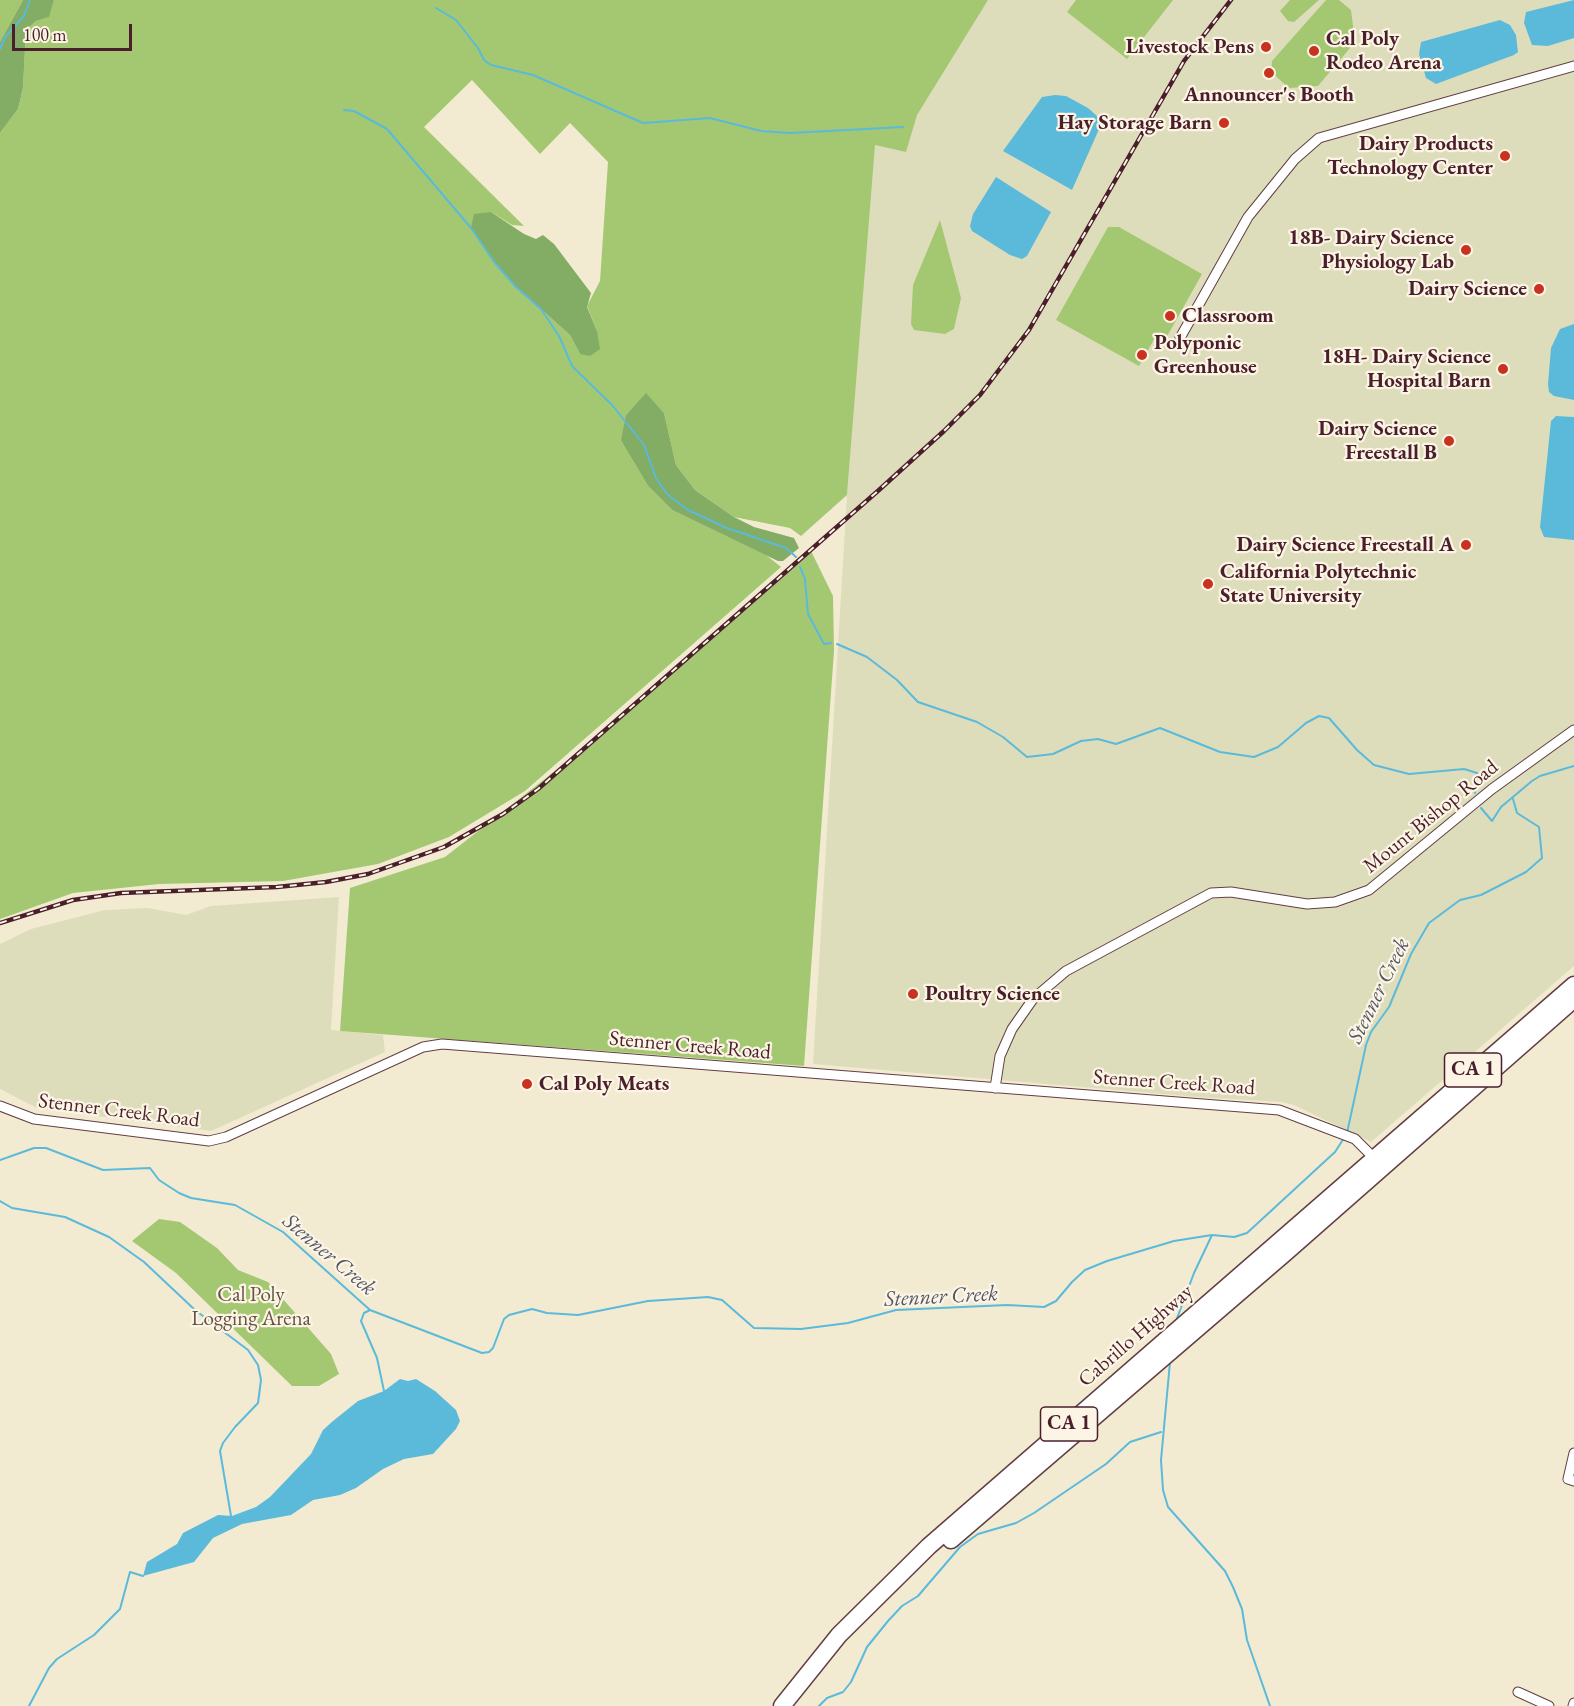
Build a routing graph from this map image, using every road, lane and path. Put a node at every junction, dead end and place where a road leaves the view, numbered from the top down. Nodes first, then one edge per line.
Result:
1 (1574, 66) edge
2 (1180, 338) dead end
3 (1574, 730) edge
4 (1574, 985) edge
5 (1574, 999) edge
6 (995, 1088) junction
7 (0, 1106) edge
8 (1378, 1162) junction
9 (1574, 1453) edge
10 (1571, 1480) edge
11 (1518, 1692) dead end
12 (782, 1706) edge
13 (794, 1706) edge
14 (1549, 1706) edge

1 - 2 street
3 - 6 street, Mount Bishop Road
4 - 8 highway, CA 1
5 - 8 highway, CA 1
6 - 7 street, Stenner Creek Road
6 - 8 street, Stenner Creek Road
8 - 12 highway, Cabrillo Highway / CA 1
8 - 13 highway, Cabrillo Highway / CA 1
9 - 10 street
11 - 14 street

